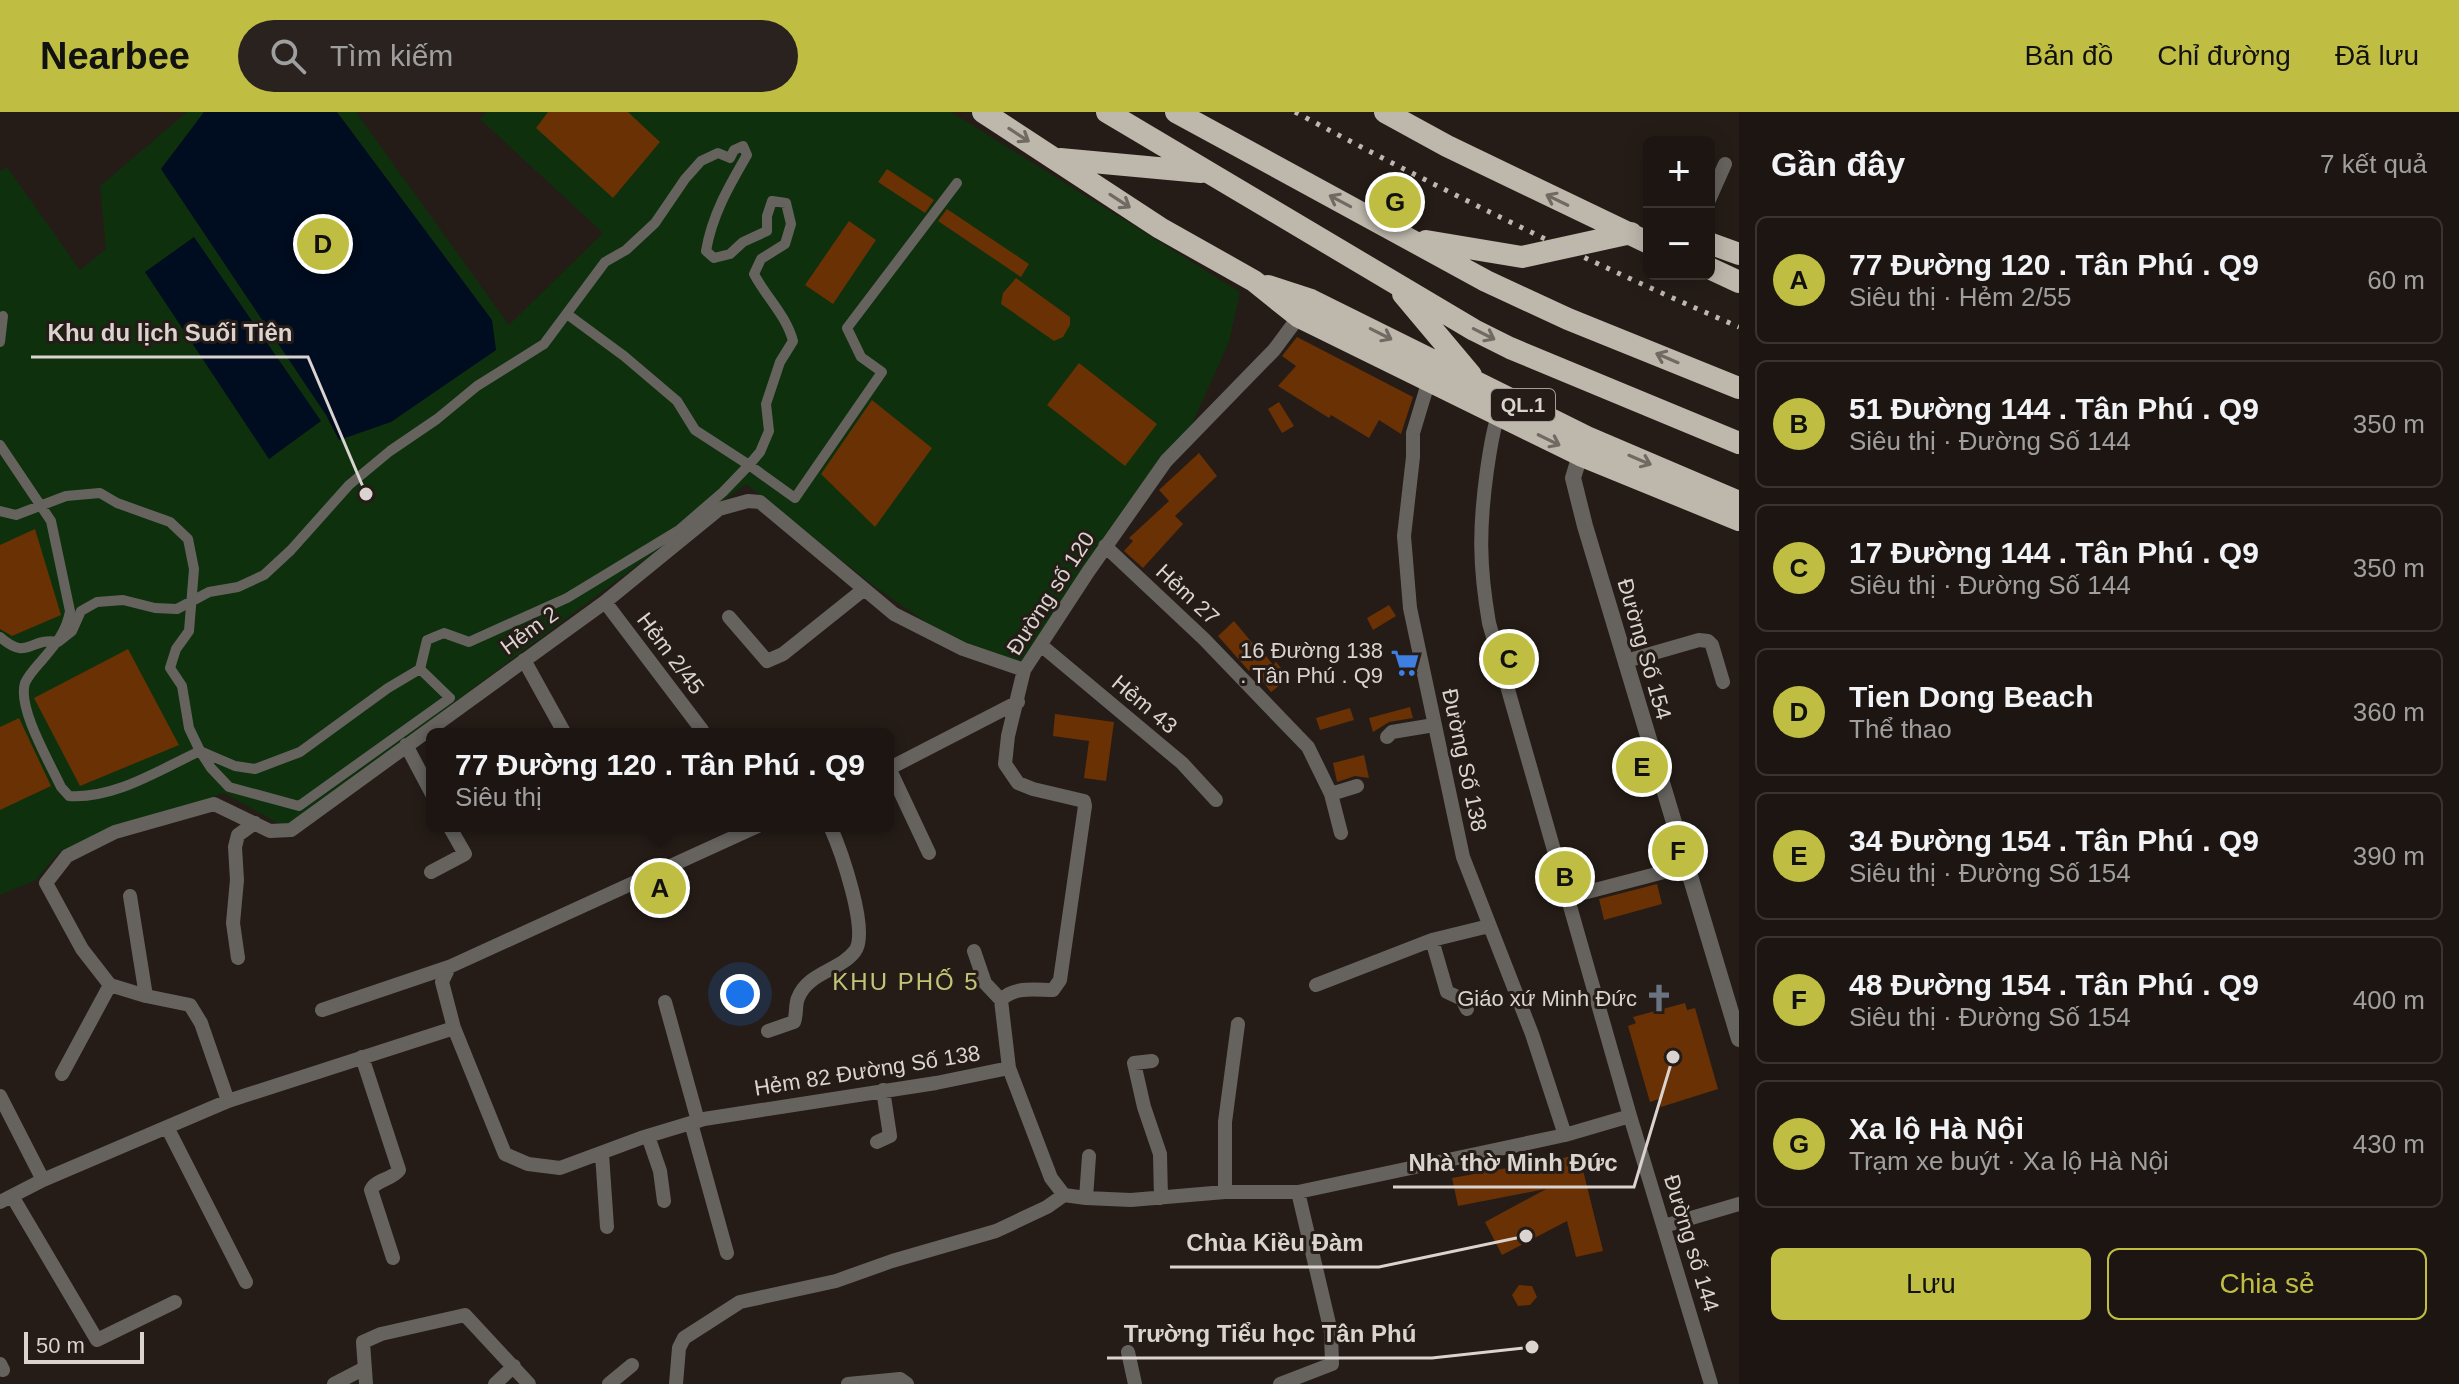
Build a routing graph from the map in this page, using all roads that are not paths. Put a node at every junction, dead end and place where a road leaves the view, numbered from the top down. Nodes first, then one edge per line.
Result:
1 (983, 112) edge
2 (1107, 112) edge
3 (1176, 112) edge
4 (1385, 112) edge
5 (1055, 158) junction
6 (1725, 164) dead end
7 (1208, 173) junction
8 (957, 183) dead end
9 (1715, 186) edge
10 (1638, 232) edge
11 (1409, 238) junction
12 (1715, 245) edge
13 (1739, 254) edge
14 (1715, 271) edge
15 (1392, 281) junction
16 (1739, 282) edge
17 (1305, 308) junction
18 (567, 314) junction
19 (3, 316) dead end
20 (0, 342) edge
21 (1432, 371) junction
22 (1478, 383) junction
23 (1739, 388) edge
24 (1498, 416) junction
25 (1739, 443) edge
26 (0, 445) edge
27 (1583, 446) junction
28 (749, 465) junction
29 (1739, 502) edge
30 (40, 506) junction
31 (0, 511) edge
32 (1739, 520) edge
33 (1105, 546) junction
34 (863, 590) junction
35 (192, 600) junction
36 (605, 602) junction
37 (729, 617) dead end
38 (0, 637) edge
39 (58, 642) junction
40 (1042, 646) junction
41 (524, 660) junction
42 (1626, 661) junction
43 (420, 669) junction
44 (1024, 670) junction
45 (1723, 682) dead end
46 (1018, 702) junction
47 (1434, 725) junction
48 (430, 728) edge
49 (562, 728) edge
50 (700, 728) edge
51 (426, 731) edge
52 (1387, 737) dead end
53 (406, 745) junction
54 (200, 751) junction
55 (894, 765) edge
56 (894, 780) edge
57 (426, 783) edge
58 (1357, 786) dead end
59 (1331, 794) junction
60 (1216, 800) dead end
61 (255, 823) junction
62 (452, 832) edge
63 (745, 832) edge
64 (832, 832) edge
65 (1341, 833) dead end
66 (929, 853) dead end
67 (1687, 866) junction
68 (431, 872) dead end
69 (130, 896) dead end
70 (1568, 897) junction
71 (1489, 926) junction
72 (1432, 940) junction
73 (974, 951) dead end
74 (238, 958) dead end
75 (449, 967) junction
76 (110, 985) junction
77 (1316, 985) dead end
78 (146, 996) junction
79 (1001, 1000) junction
80 (665, 1002) dead end
81 (1467, 1009) dead end
82 (322, 1010) dead end
83 (1238, 1024) dead end
84 (454, 1028) junction
85 (768, 1031) dead end
86 (1739, 1039) edge
87 (362, 1057) junction
88 (1152, 1061) dead end
89 (1009, 1068) junction
90 (62, 1074) dead end
91 (883, 1090) junction
92 (0, 1096) edge
93 (228, 1101) junction
94 (1630, 1116) junction
95 (694, 1122) junction
96 (167, 1127) junction
97 (1565, 1135) junction
98 (648, 1136) junction
99 (877, 1142) dead end
100 (602, 1154) junction
101 (1089, 1156) dead end
102 (43, 1180) junction
103 (1225, 1192) junction
104 (1298, 1192) junction
105 (1064, 1195) junction
106 (1086, 1198) junction
107 (1161, 1198) junction
108 (6, 1199) edge
109 (664, 1201) dead end
110 (1739, 1204) edge
111 (1664, 1226) junction
112 (607, 1227) dead end
113 (727, 1253) dead end
114 (393, 1258) dead end
115 (246, 1282) dead end
116 (175, 1302) dead end
117 (1128, 1352) dead end
118 (632, 1365) dead end
119 (514, 1366) junction
120 (365, 1377) edge
121 (334, 1384) edge
122 (495, 1384) edge
123 (529, 1384) edge
124 (609, 1384) edge
125 (676, 1384) edge
126 (848, 1384) edge
127 (907, 1384) edge
128 (1135, 1384) edge
129 (1280, 1384) edge
130 (1711, 1384) edge

1 -> 5 highway, QL.1
2 - 7 highway, QL.1
11 -> 3 highway
10 -> 4 highway
5 - 7 highway
5 -> 17 highway, QL.1
6 - 9 street
7 - 15 highway, QL.1
8 - 28 street
10 - 11 highway
23 -> 11 highway
12 - 13 highway
14 - 16 highway
15 - 22 highway
15 -> 25 highway, QL.1
17 -> 21 highway, QL.1
17 - 33 street, Đường số 120
18 - 28 street
18 - 28 street
18 - 35 street
19 - 20 street
21 - 22 highway, QL.1
21 - 24 highway, QL.1
21 - 47 street, Đường Số 138
22 - 27 highway, QL.1
24 -> 27 highway, QL.1
24 - 70 street
26 - 30 street
27 -> 29 highway, QL.1
27 - 32 highway, QL.1
27 - 42 street, Đường Số 154
28 - 43 street
30 - 31 street
30 - 35 street
30 - 39 street
33 - 40 street, Đường số 120
33 - 59 street, Hẻm 27
34 - 36 street, Hẻm 2
34 - 37 street
34 - 44 street, Hẻm 2
35 - 39 street
35 - 54 street
36 - 41 street, Hẻm 2
36 - 50 street, Hẻm 2/45
38 - 39 street
39 - 54 street
40 - 44 street, Đường số 120
40 - 60 street, Hẻm 43
41 - 48 street, Hẻm 2
41 - 49 street
42 - 45 street
42 - 67 street, Đường Số 154
43 - 54 street
43 - 54 street
44 - 46 street, Đường số 120
46 - 55 street
46 - 79 street, Đường số 120
47 - 52 street
47 - 71 street, Đường Số 138
51 - 53 street, Hẻm 2
53 - 57 street
53 - 61 street, Hẻm 2
56 - 66 street
58 - 59 street
59 - 65 street, Hẻm 27
61 - 74 street
61 - 76 street, Hẻm 2
62 - 68 street
63 - 75 street
64 - 85 street
67 - 70 street
67 - 86 street, Đường Số 154
69 - 78 street
70 - 94 street
71 - 72 street
71 - 97 street, Đường Số 138
72 - 77 street
72 - 81 street
73 - 79 street
75 - 82 street
75 - 84 street
76 - 78 street
76 - 90 street
78 - 93 street
79 - 89 street
80 - 95 street
83 - 103 street
84 - 87 street
84 - 100 street, Hẻm 82 Đường Số 138
87 - 93 street
87 - 114 street
88 - 107 street
89 - 91 street, Hẻm 82 Đường Số 138
89 - 105 street, Hẻm 82 Đường Số 138
91 - 95 street, Hẻm 82 Đường Số 138
91 - 99 street
92 - 102 street
93 - 96 street
94 - 97 street
94 - 111 street, Đường số 144
95 - 98 street, Hẻm 82 Đường Số 138
95 - 113 street
96 - 102 street
96 - 115 street
97 - 104 street
98 - 100 street, Hẻm 82 Đường Số 138
98 - 109 street
100 - 112 street
101 - 106 street
102 - 108 street
103 - 104 street
103 - 107 street
104 - 129 street
105 - 106 street
105 - 125 street
106 - 107 street
108 - 116 street
110 - 111 street
111 - 130 street, Đường số 144
117 - 128 street
118 - 124 street
119 - 120 street
119 - 122 street
119 - 123 street
120 - 121 street
126 - 127 street

